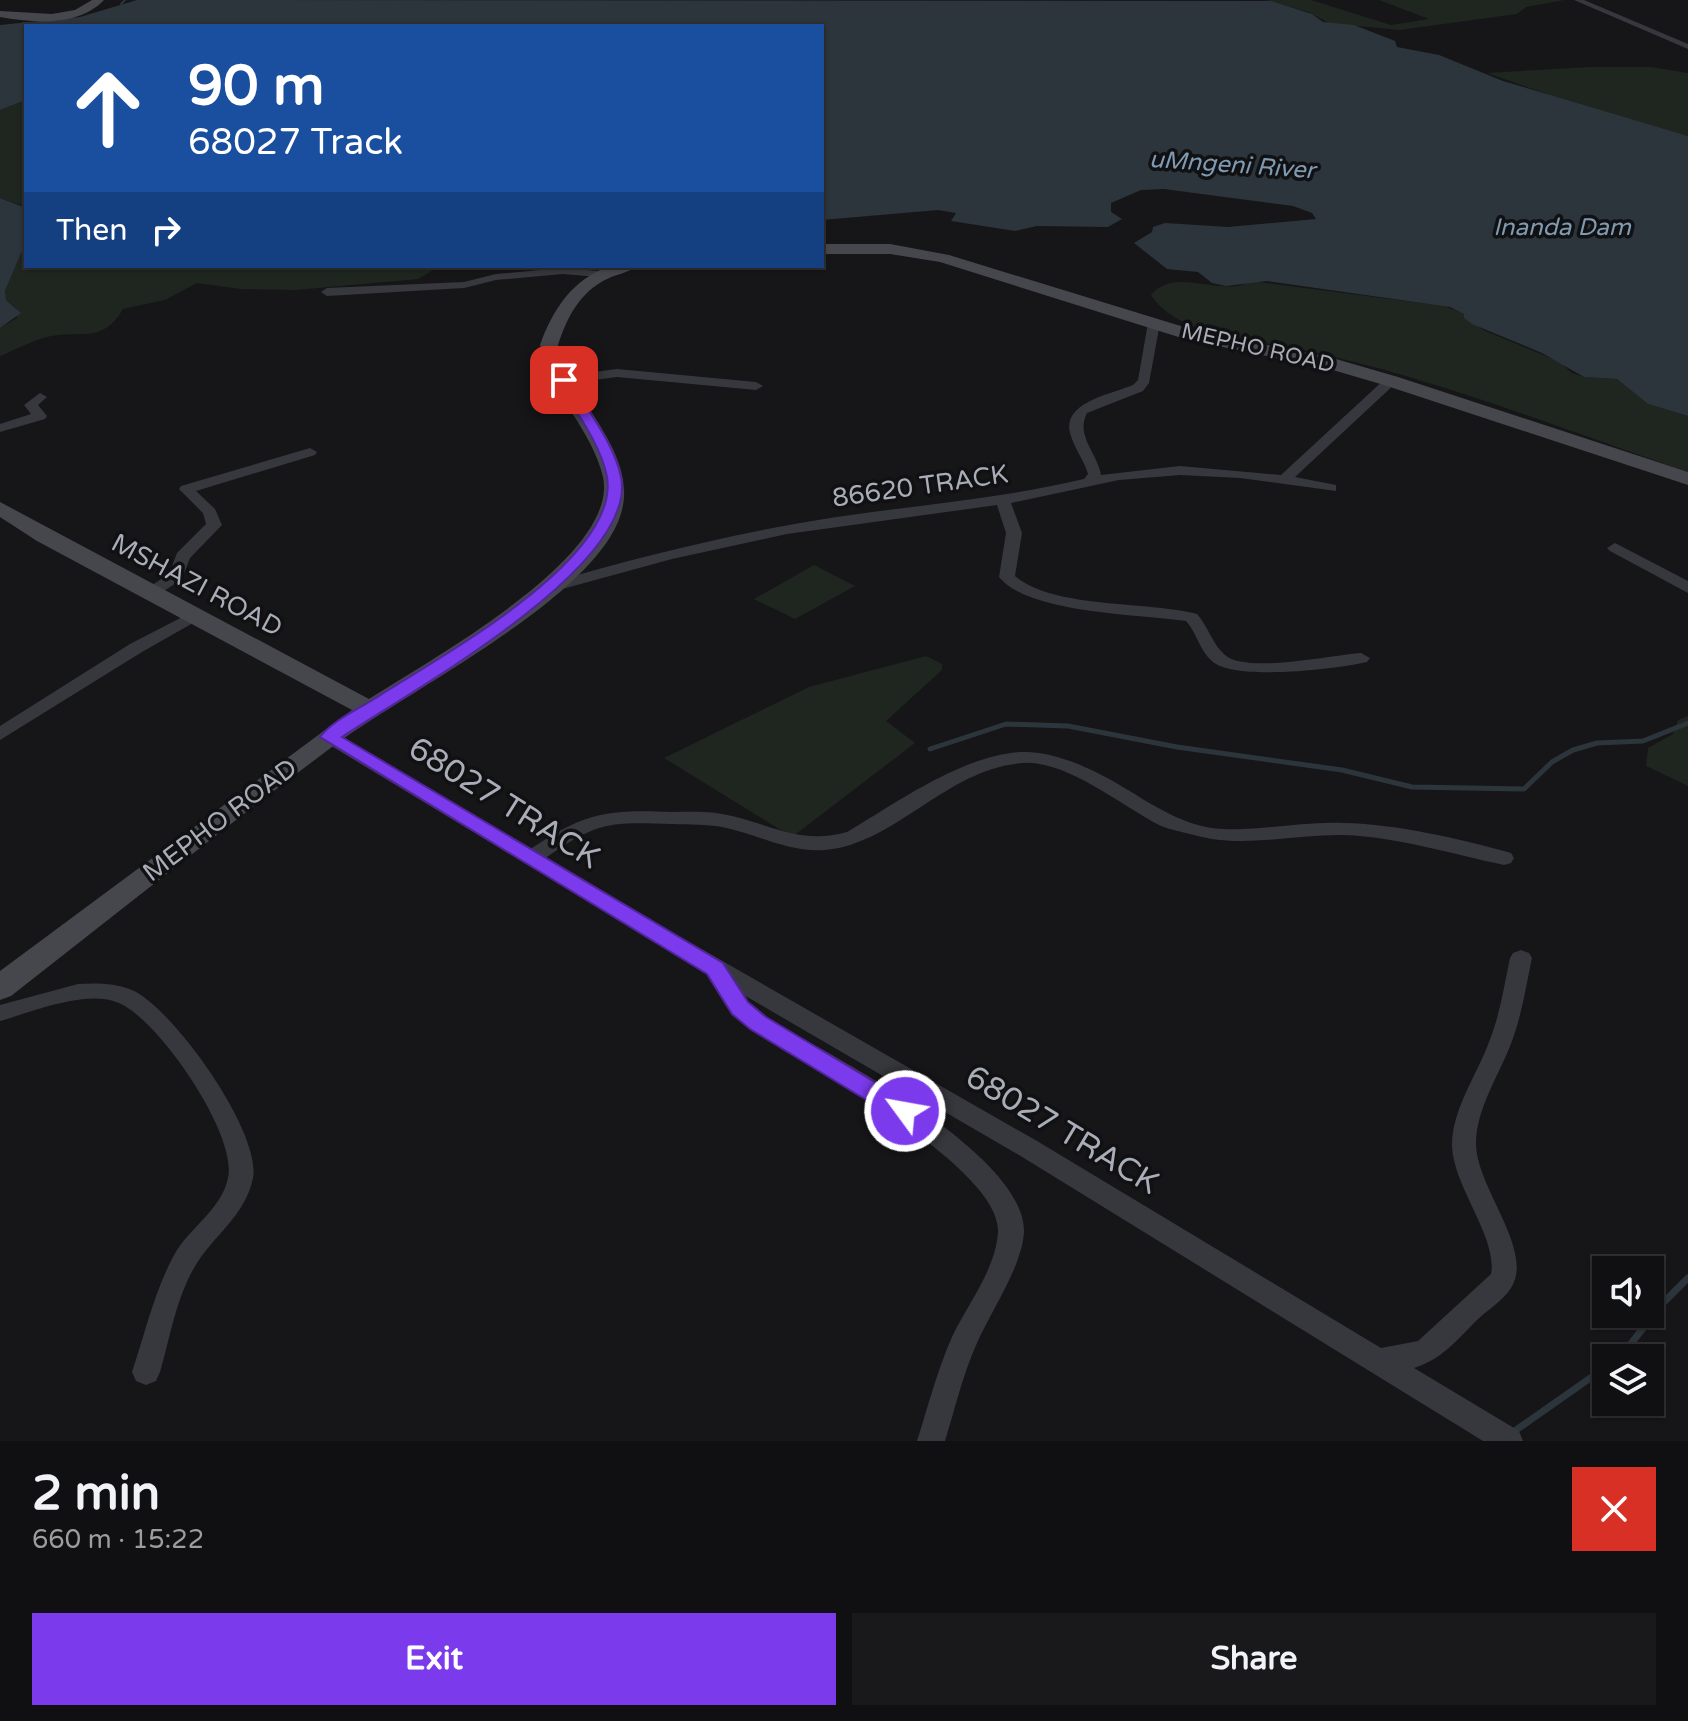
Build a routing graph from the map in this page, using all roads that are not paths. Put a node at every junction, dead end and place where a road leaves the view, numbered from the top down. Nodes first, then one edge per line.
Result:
1 (99, 0) edge
2 (1578, 0) edge
3 (0, 14) edge
4 (1688, 47) edge
5 (824, 249) edge
6 (620, 268) edge
7 (598, 274) junction
8 (327, 292) dead end
9 (1154, 323) junction
10 (564, 380) junction
11 (1391, 381) junction
12 (756, 386) dead end
13 (40, 397) dead end
14 (0, 428) edge
15 (310, 452) dead end
16 (1285, 479) junction
17 (1688, 479) edge
18 (1089, 482) junction
19 (1331, 488) dead end
20 (1002, 499) junction
21 (0, 508) edge
22 (1615, 548) dead end
23 (555, 586) junction
24 (1688, 588) edge
25 (152, 592) junction
26 (194, 616) junction
27 (1361, 658) dead end
28 (369, 709) junction
29 (0, 734) edge
30 (329, 737) junction
31 (531, 858) junction
32 (1504, 858) dead end
33 (1521, 958) dead end
34 (715, 968) junction
35 (0, 988) edge
36 (0, 1013) edge
37 (1381, 1361) junction
38 (146, 1372) dead end
39 (931, 1441) edge
40 (1509, 1441) edge

1 - 3 street
2 - 4 street
5 - 9 street, MEPHO ROAD
6 - 7 street
7 - 8 street
7 - 10 street, MEPHO ROAD
9 - 11 street, MEPHO ROAD
9 - 18 street
10 - 12 street
10 - 23 street, MEPHO ROAD
11 - 16 street
11 - 17 street, MEPHO ROAD
13 - 14 street
15 - 25 street
16 - 18 street, 86620 TRACK
16 - 19 street, 86620 TRACK
18 - 20 street, 86620 TRACK
20 - 23 street, 86620 TRACK
20 - 27 street
21 - 25 street, MSHAZI ROAD
22 - 24 street
23 - 28 street, MEPHO ROAD
25 - 26 street, MSHAZI ROAD
26 - 28 street, MSHAZI ROAD
26 - 29 street
28 - 30 street, MEPHO ROAD
30 - 31 street, 68027 TRACK
30 - 35 street, MEPHO ROAD
31 - 32 street
31 - 34 street, 68027 TRACK
33 - 37 street
34 - 37 street, 68027 TRACK
34 - 39 street
36 - 38 street
37 - 40 street, 68027 TRACK

